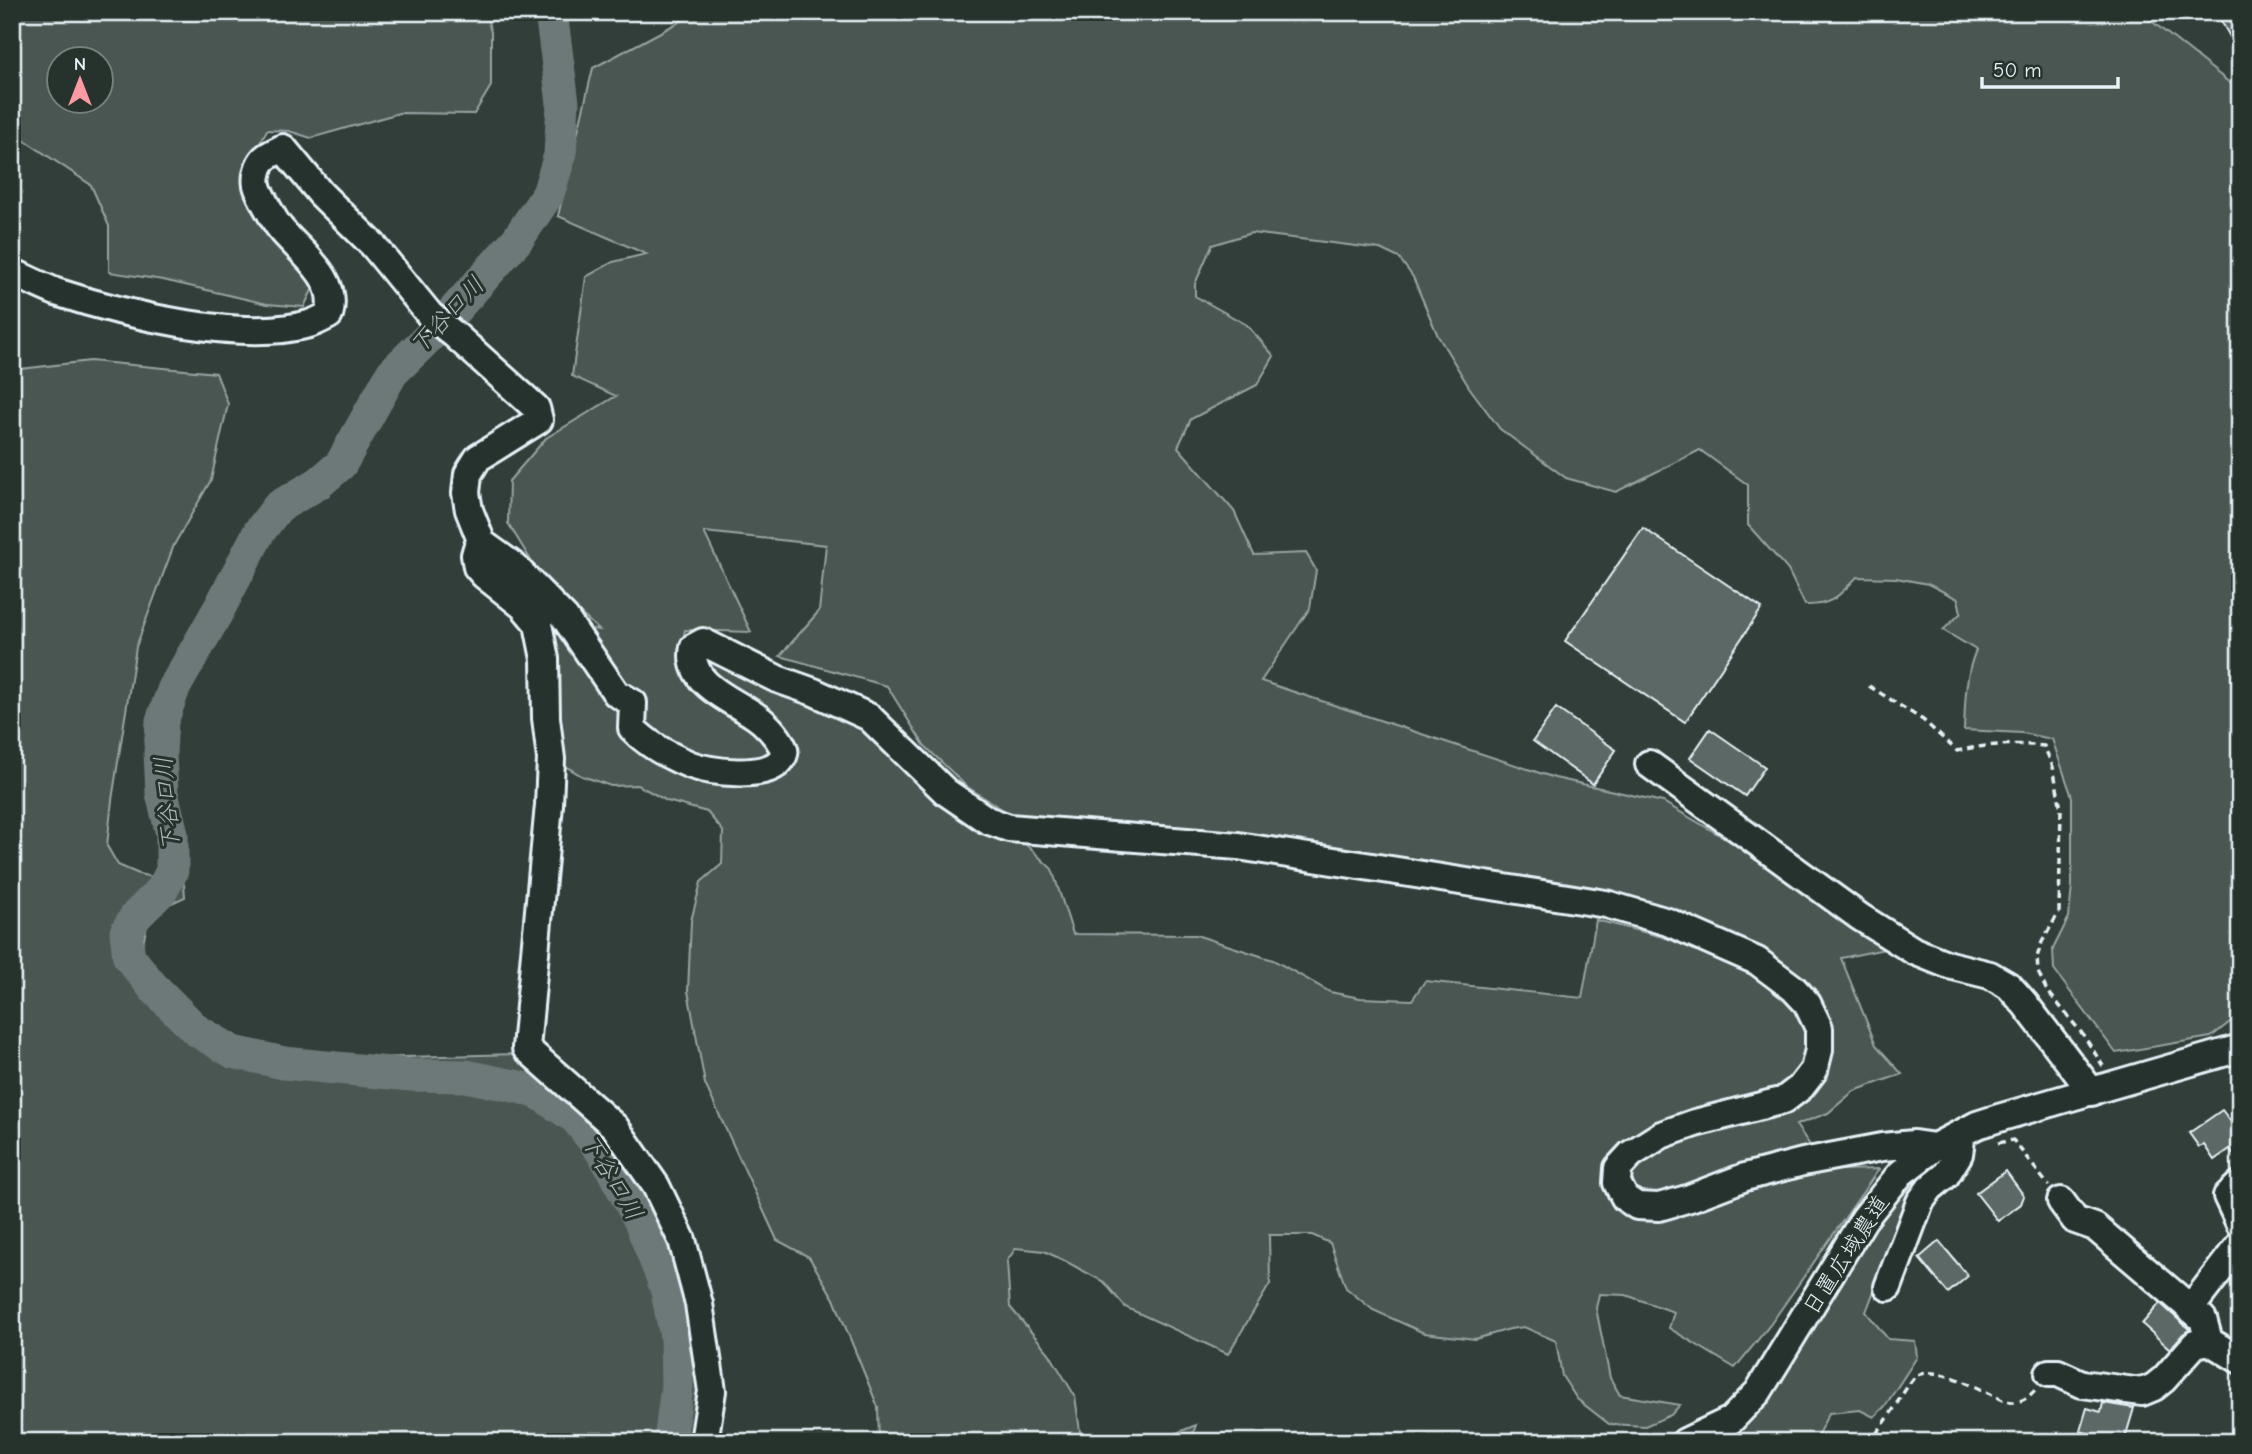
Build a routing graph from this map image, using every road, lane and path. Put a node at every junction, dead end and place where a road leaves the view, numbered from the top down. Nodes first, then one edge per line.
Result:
1 (12, 272) edge
2 (482, 543) junction
3 (1869, 686) dead end
4 (1649, 764) dead end
5 (2240, 1048) edge
6 (2104, 1089) junction
7 (1962, 1133) junction
8 (1935, 1147) junction
9 (2240, 1184) edge
10 (2061, 1201) joint
11 (2240, 1224) edge
12 (2240, 1244) edge
13 (1888, 1287) dead end
14 (2190, 1308) junction
15 (2209, 1341) junction
16 (2239, 1354) edge
17 (2049, 1373) joint
18 (704, 1442) edge
19 (1685, 1442) edge
20 (1868, 1442) edge

1 - 2 street
2 - 8 street
2 - 18 street
3 - 6 path
4 - 6 street
5 - 6 street, 日置広域農道
6 - 7 street, 日置広域農道
7 - 8 street, 日置広域農道
7 - 10 path
7 - 13 street
8 - 19 street, 日置広域農道
9 - 11 street
10 - 14 street
12 - 14 street
14 - 15 street
15 - 16 street
15 - 17 street
17 - 20 path

